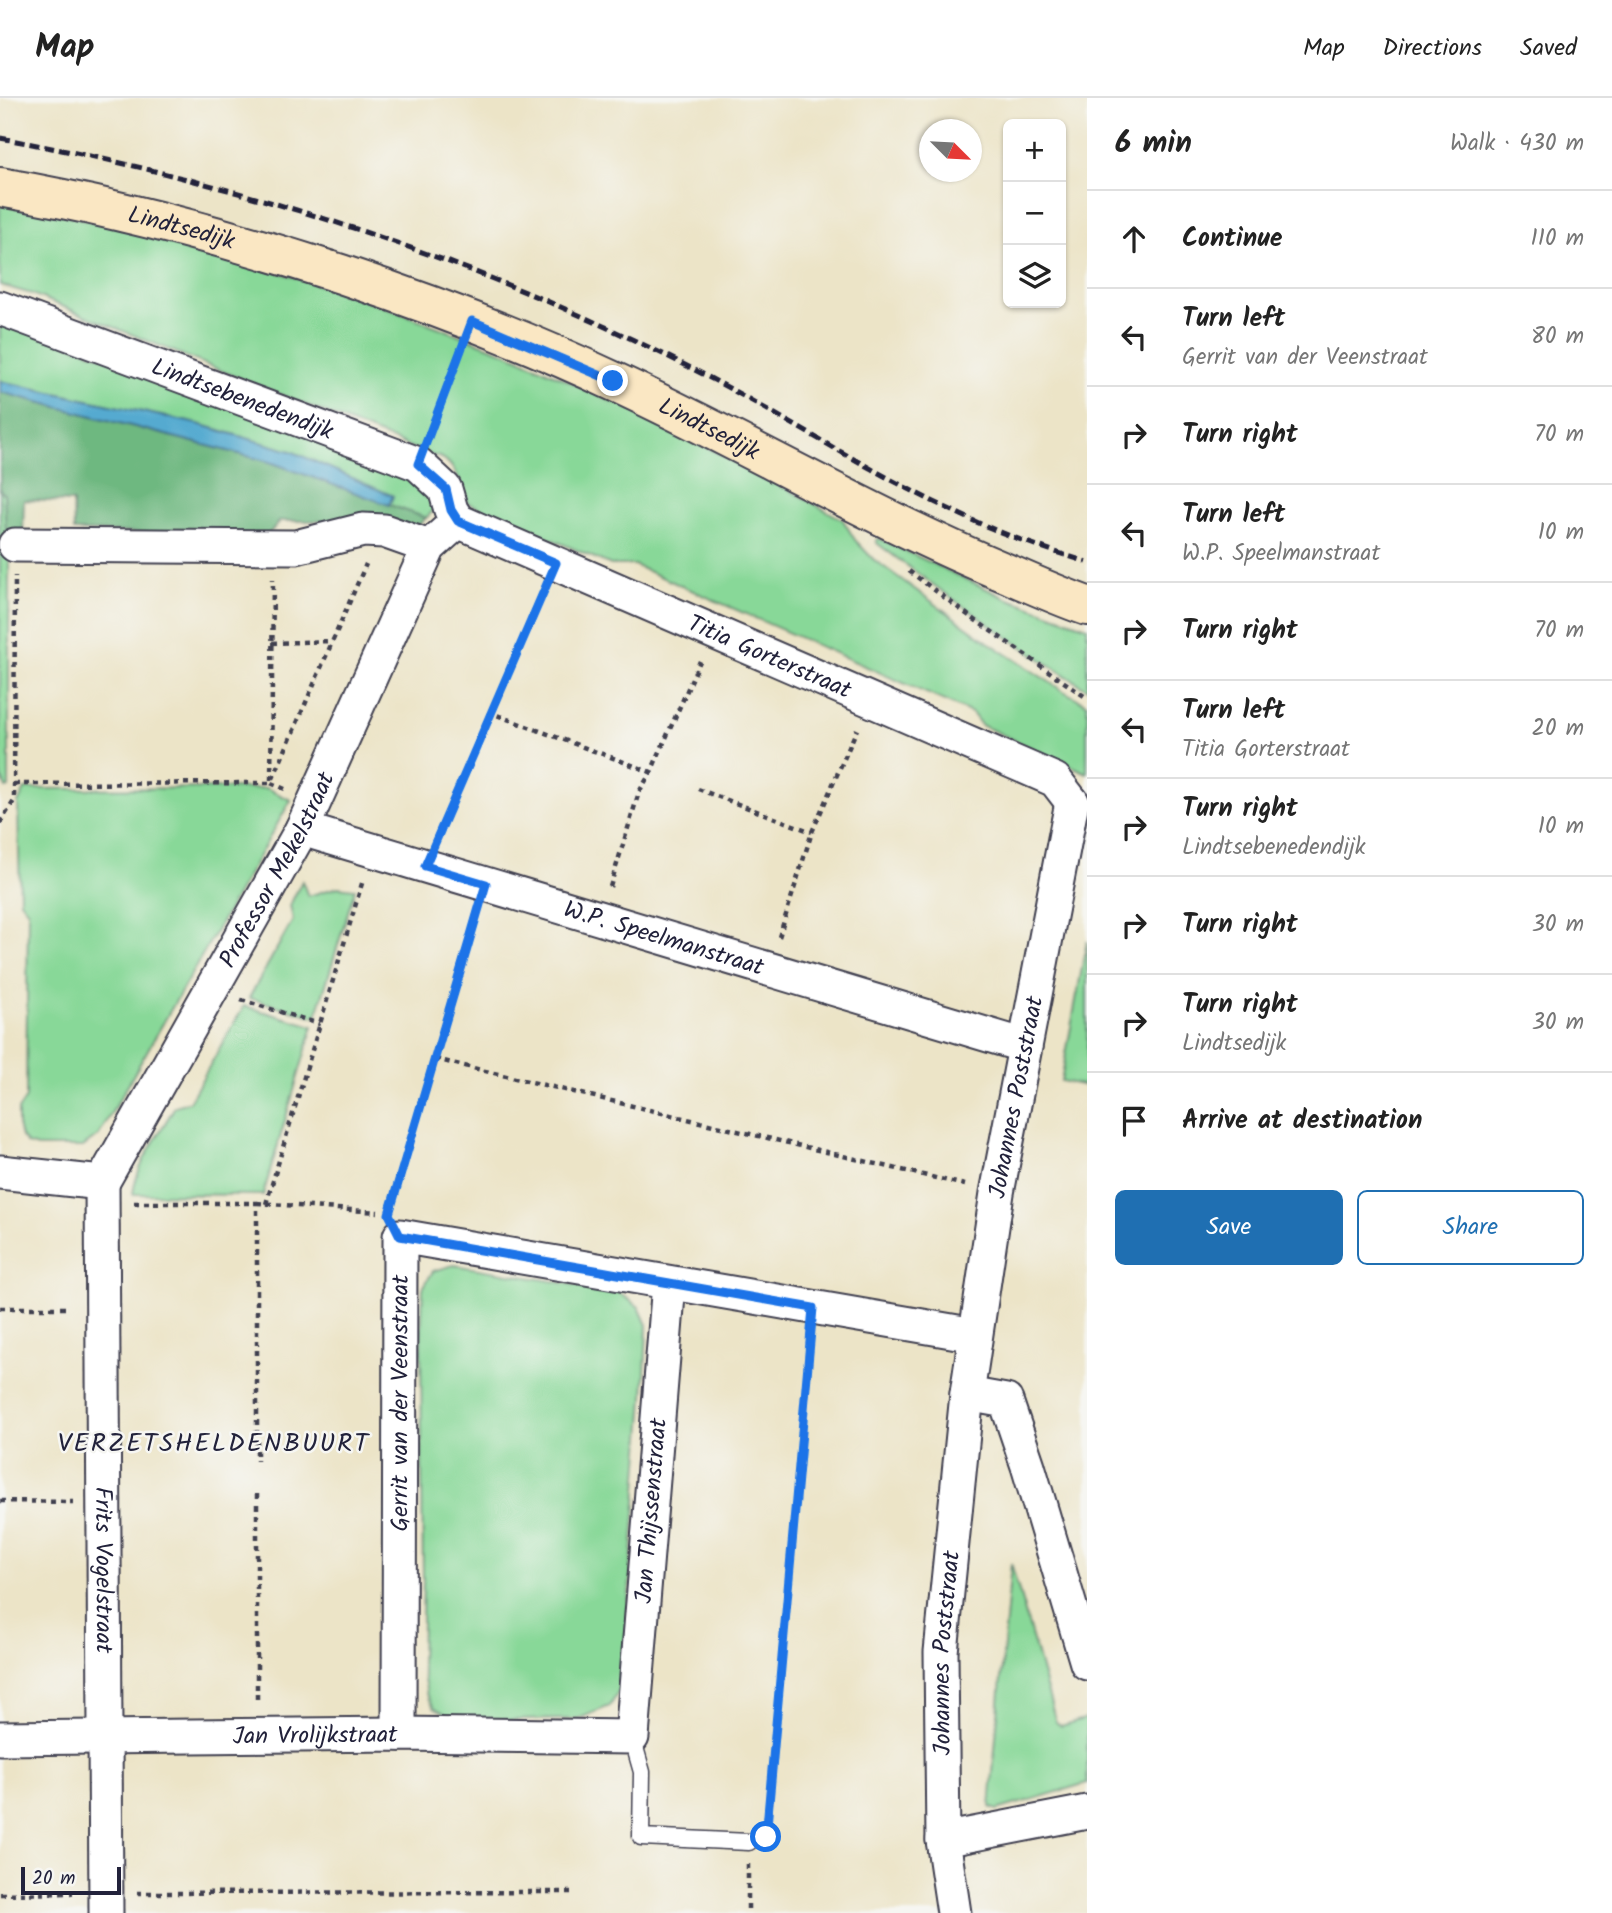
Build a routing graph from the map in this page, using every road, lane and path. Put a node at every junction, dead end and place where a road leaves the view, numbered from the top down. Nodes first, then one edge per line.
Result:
1 (0, 187) edge
2 (0, 308) edge
3 (472, 321) junction
4 (418, 464) junction
5 (458, 521) junction
6 (380, 531) junction
7 (15, 545) joint
8 (273, 547) junction
9 (429, 547) junction
10 (556, 563) junction
11 (904, 567) dead end
12 (1087, 606) edge
13 (713, 631) junction
14 (332, 641) junction
15 (272, 643) junction
16 (1087, 698) edge
17 (870, 699) junction
18 (491, 713) junction
19 (651, 772) junction
20 (271, 783) junction
21 (14, 784) junction
22 (698, 789) dead end
23 (1079, 803) edge
24 (308, 816) junction
25 (0, 823) edge
26 (812, 832) junction
27 (372, 850) junction
28 (425, 866) junction
29 (486, 884) junction
30 (600, 919) junction
31 (769, 969) junction
32 (210, 991) junction
33 (320, 1024) junction
34 (1025, 1046) junction
35 (435, 1059) junction
36 (0, 1171) edge
37 (102, 1193) junction
38 (997, 1193) junction
39 (257, 1203) junction
40 (266, 1204) junction
41 (669, 1283) junction
42 (0, 1308) edge
43 (103, 1308) junction
44 (813, 1308) junction
45 (975, 1335) junction
46 (967, 1394) junction
47 (257, 1461) dead end
48 (257, 1494) dead end
49 (0, 1500) edge
50 (104, 1502) junction
51 (1087, 1663) edge
52 (399, 1734) junction
53 (257, 1736) junction
54 (632, 1737) junction
55 (0, 1738) edge
56 (105, 1738) junction
57 (1087, 1812) edge
58 (943, 1840) junction
59 (749, 1842) junction
60 (571, 1892) dead end
61 (0, 1894) edge
62 (106, 1903) edge
63 (748, 1913) edge
64 (954, 1913) edge

1 - 3 main road, Lindtsedijk
2 - 4 street, Lindtsebenedendijk
3 - 4 path
3 - 12 main road, Lindtsedijk
4 - 5 street, Lindtsebenedendijk
5 - 9 street, Professor Mekelstraat
5 - 10 street, Titia Gorterstraat
6 - 8 street
6 - 9 street
6 - 14 path
7 - 8 street
7 - 21 path
8 - 15 path, Professor Mekelstraat
9 - 24 street, Professor Mekelstraat
10 - 13 street, Titia Gorterstraat
10 - 18 path
11 - 16 path
13 - 17 street, Titia Gorterstraat
13 - 19 path
14 - 15 path
14 - 20 path
15 - 20 path, Professor Mekelstraat
17 - 23 street, Titia Gorterstraat
17 - 26 path
18 - 19 path
18 - 28 path
19 - 30 path
20 - 21 path, Professor Mekelstraat
20 - 24 path
21 - 25 path
22 - 26 path
23 - 34 street, Johannes Poststraat
24 - 27 street, W.P. Speelmanstraat
24 - 32 street, Professor Mekelstraat
26 - 31 path
27 - 28 street, W.P. Speelmanstraat
27 - 33 path
28 - 29 street, W.P. Speelmanstraat
29 - 30 street, W.P. Speelmanstraat
29 - 35 path
30 - 31 street, W.P. Speelmanstraat
31 - 34 street, W.P. Speelmanstraat
32 - 33 path
32 - 37 street, Professor Mekelstraat
33 - 40 path
34 - 38 street, Johannes Poststraat
35 - 38 path
35 - 40 path
36 - 37 street
37 - 39 path
37 - 43 street, Frits Vogelstraat
38 - 45 street, Johannes Poststraat
39 - 40 path
39 - 47 path
41 - 44 street, Gerrit van der Veenstraat
41 - 52 street, Gerrit van der Veenstraat
41 - 54 street, Jan Thijssenstraat
42 - 43 path
43 - 50 street, Frits Vogelstraat
44 - 45 street, Gerrit van der Veenstraat
44 - 59 path
45 - 46 street, Johannes Poststraat
46 - 51 street
46 - 58 street, Johannes Poststraat
48 - 53 path
49 - 50 path
50 - 56 street, Frits Vogelstraat
52 - 53 street, Jan Vrolijkstraat
52 - 54 street, Jan Vrolijkstraat
53 - 56 street, Jan Vrolijkstraat
54 - 59 lane
55 - 56 street, Jan Vrolijkstraat
56 - 62 street, Frits Vogelstraat
57 - 58 street
58 - 64 street, Johannes Poststraat
59 - 63 path
60 - 62 path
61 - 62 path

